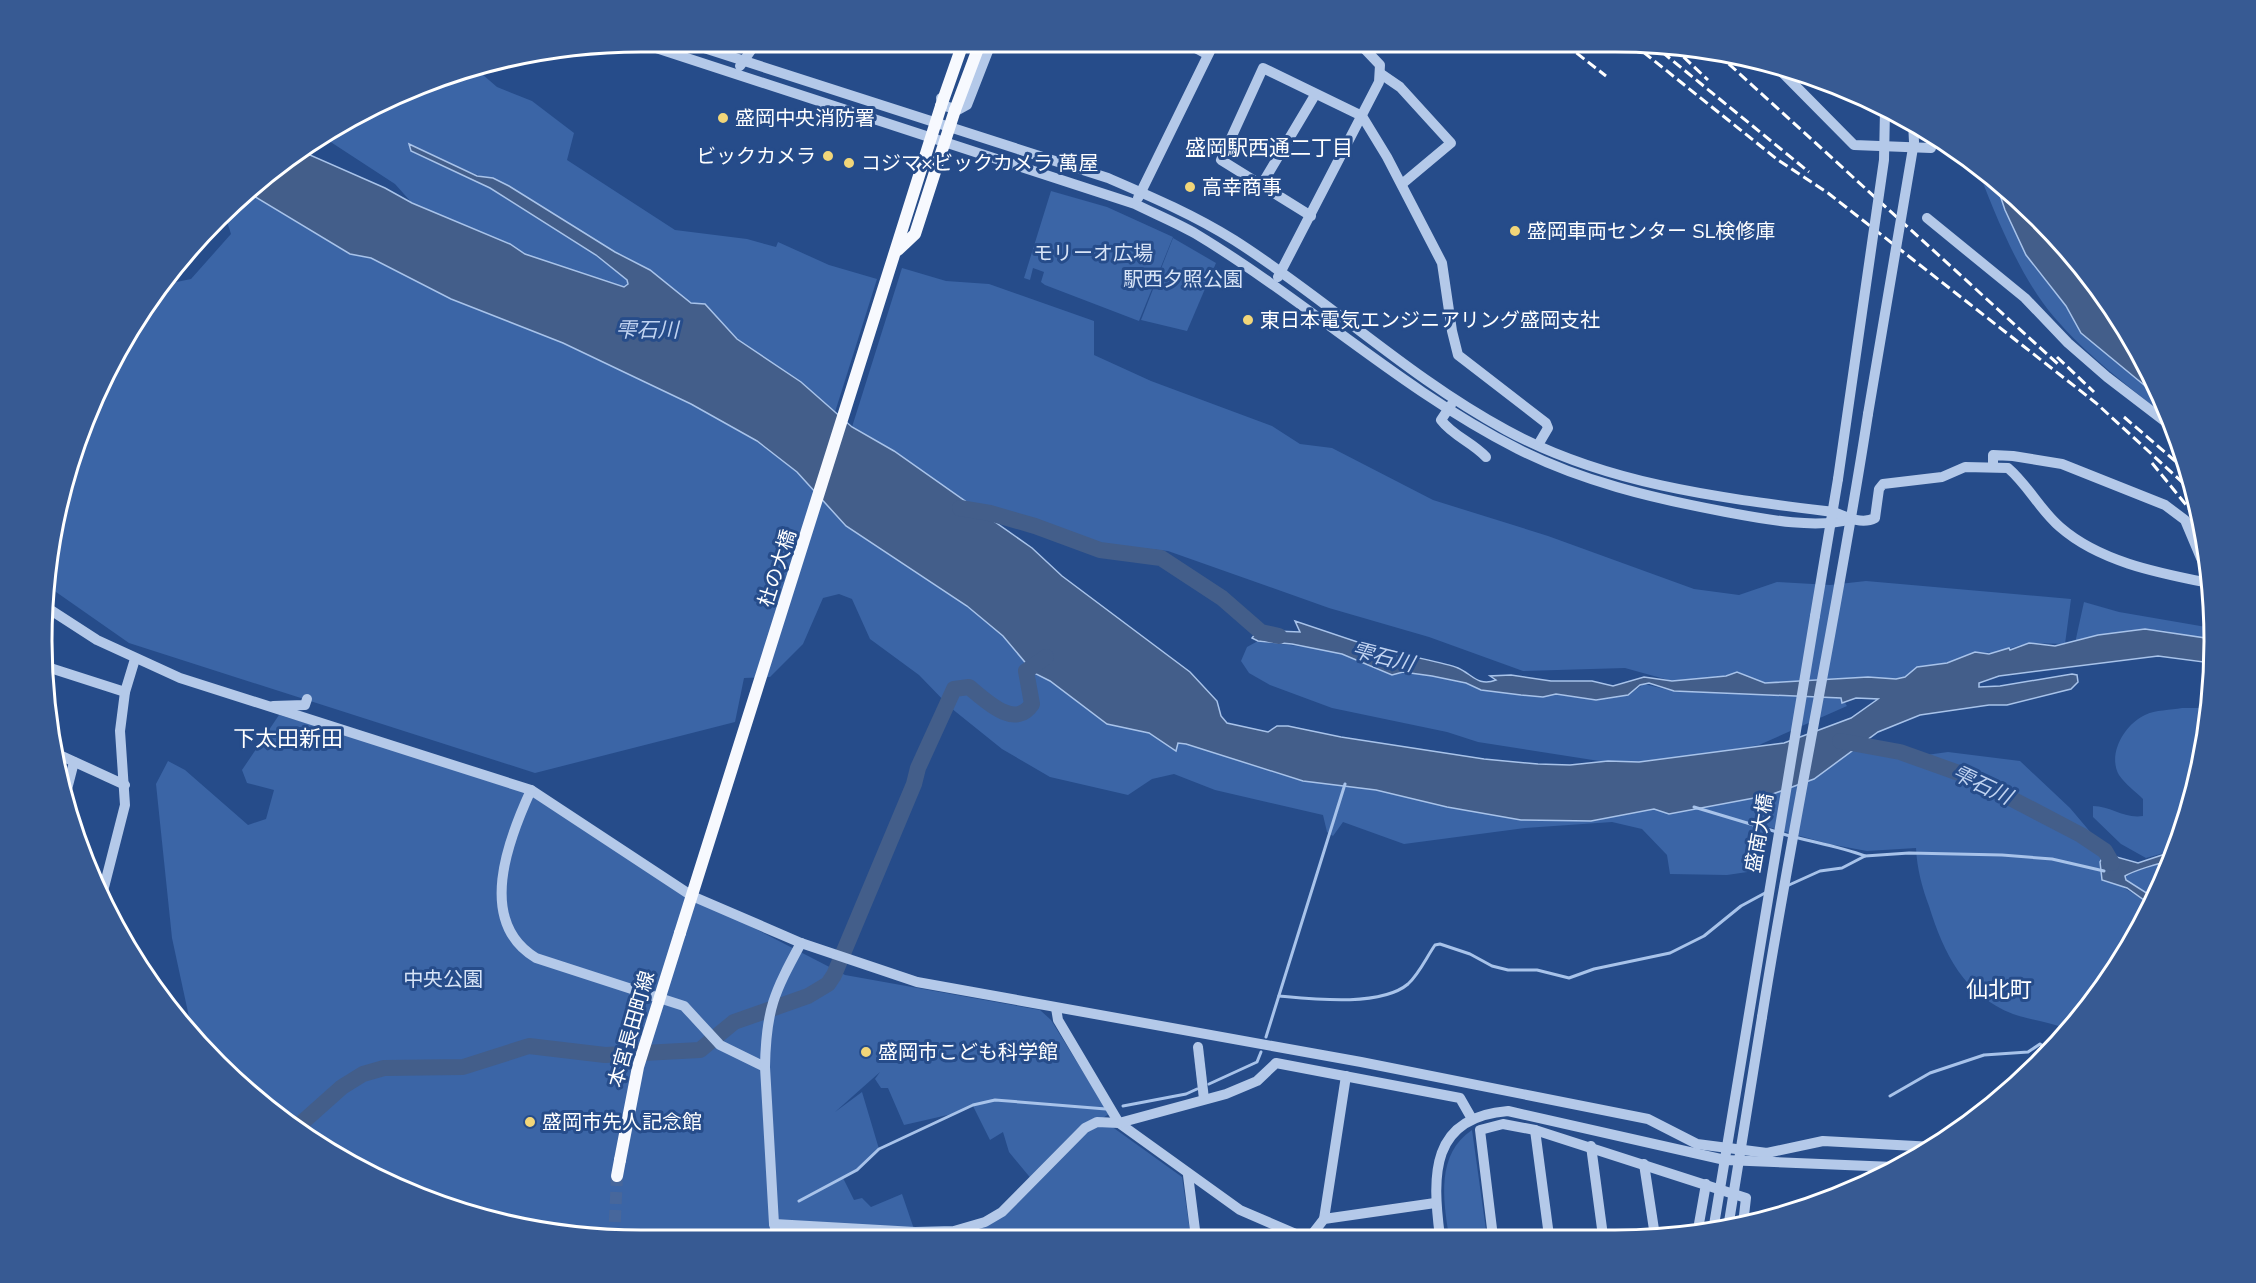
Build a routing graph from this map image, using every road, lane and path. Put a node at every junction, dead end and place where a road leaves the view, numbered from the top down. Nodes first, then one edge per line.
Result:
1 (669, 52) edge
2 (715, 52) edge
3 (750, 52) edge
4 (960, 52) edge
5 (961, 52) edge
6 (977, 52) edge
7 (988, 52) edge
8 (1209, 52) edge
9 (1368, 52) edge
10 (743, 62) junction
11 (735, 73) junction
12 (1382, 74) junction
13 (1789, 80) edge
14 (1315, 95) junction
15 (1362, 116) junction
16 (1885, 118) edge
17 (936, 123) junction
18 (949, 127) junction
19 (1914, 134) edge
20 (932, 137) junction
21 (945, 141) junction
22 (1931, 148) dead end
23 (1262, 184) junction
24 (1402, 184) junction
25 (1140, 192) junction
26 (1135, 204) junction
27 (1311, 216) junction
28 (1927, 218) dead end
29 (897, 251) junction
30 (1280, 273) junction
31 (1273, 285) junction
32 (1451, 404) junction
33 (2159, 417) edge
34 (1538, 446) junction
35 (1486, 457) dead end
36 (1992, 466) junction
37 (1834, 512) junction
38 (1852, 519) junction
39 (1831, 525) junction
40 (2194, 541) edge
41 (2200, 581) edge
42 (54, 612) edge
43 (135, 659) junction
44 (53, 669) edge
45 (125, 692) junction
46 (307, 699) dead end
47 (271, 707) junction
48 (64, 757) edge
49 (74, 762) junction
50 (70, 779) edge
51 (125, 785) junction
52 (531, 790) junction
53 (105, 884) edge
54 (692, 896) junction
55 (801, 943) junction
56 (1056, 1008) junction
57 (1198, 1047) dead end
58 (765, 1067) junction
59 (1346, 1076) junction
60 (1204, 1098) junction
61 (1472, 1119) junction
62 (1119, 1123) junction
63 (1535, 1130) junction
64 (1591, 1146) junction
65 (1918, 1146) edge
66 (1725, 1160) junction
67 (1740, 1161) junction
68 (1644, 1164) junction
69 (1882, 1167) edge
70 (1188, 1175) junction
71 (617, 1176) tunnel mouth
72 (1706, 1184) junction
73 (1436, 1203) junction
74 (1744, 1215) edge
75 (1324, 1219) junction
76 (1729, 1219) edge
77 (1715, 1221) edge
78 (774, 1224) junction
79 (1700, 1224) edge
80 (1656, 1229) edge
81 (776, 1230) edge
82 (880, 1230) edge
83 (957, 1230) edge
84 (1195, 1230) edge
85 (1287, 1230) edge
86 (1315, 1230) edge
87 (1439, 1230) edge
88 (1492, 1230) edge
89 (1548, 1230) edge
90 (1602, 1230) edge

1 - 11 street
2 - 10 street
3 - 10 street
4 - 7 street
5 - 17 main road, bridge
6 - 18 main road, bridge
8 - 25 street
9 - 12 street
10 - 11 street
10 - 17 street
11 - 20 street
12 - 15 street
12 - 24 street
13 - 22 street
14 - 15 street
14 - 23 street
14 - 23 street
15 - 24 street
15 - 27 street
16 - 37 street, 盛南大橋, bridge
17 - 18 street
17 - 20 main road
18 - 21 main road
18 - 25 street
19 - 38 street, 盛南大橋, bridge
20 - 21 street
20 - 29 main road
21 - 26 street
21 - 29 main road
23 - 27 street
24 - 34 street
25 - 26 street
25 - 30 street
26 - 31 street
27 - 30 street
28 - 33 street
29 - 54 main road, 杜の大橋
30 - 31 street
30 - 32 street
31 - 32 street
32 - 34 street
32 - 35 street
32 - 39 street
34 - 37 street
36 - 38 street
36 - 40 street
36 - 41 street
37 - 38 street
37 - 39 street, 盛南大橋
38 - 39 street
38 - 67 street, 盛南大橋, bridge
39 - 66 street, 盛南大橋, bridge
42 - 43 street
43 - 45 street
43 - 47 street
44 - 45 street
45 - 51 street
46 - 47 street
47 - 52 street
48 - 49 street
49 - 50 street
49 - 51 street
51 - 53 street
52 - 54 street
52 - 58 street
54 - 55 street
54 - 71 main road, 本宮長田町線, bridge
55 - 56 street
55 - 58 street
56 - 62 street
56 - 65 street
57 - 60 street
58 - 78 street
59 - 60 street
59 - 61 street
59 - 75 street
60 - 62 street
61 - 66 street
61 - 73 street
62 - 70 street
62 - 83 street
63 - 64 street
63 - 88 street
63 - 89 street
64 - 68 street
64 - 90 street
66 - 67 street, bridge
66 - 77 street, 盛南大橋, bridge
67 - 69 street
67 - 76 street, 盛南大橋, bridge
68 - 72 street
68 - 80 street
70 - 84 street
70 - 85 street
72 - 74 street
72 - 79 street
73 - 75 street
73 - 87 street
75 - 86 street
78 - 81 street
78 - 82 street

